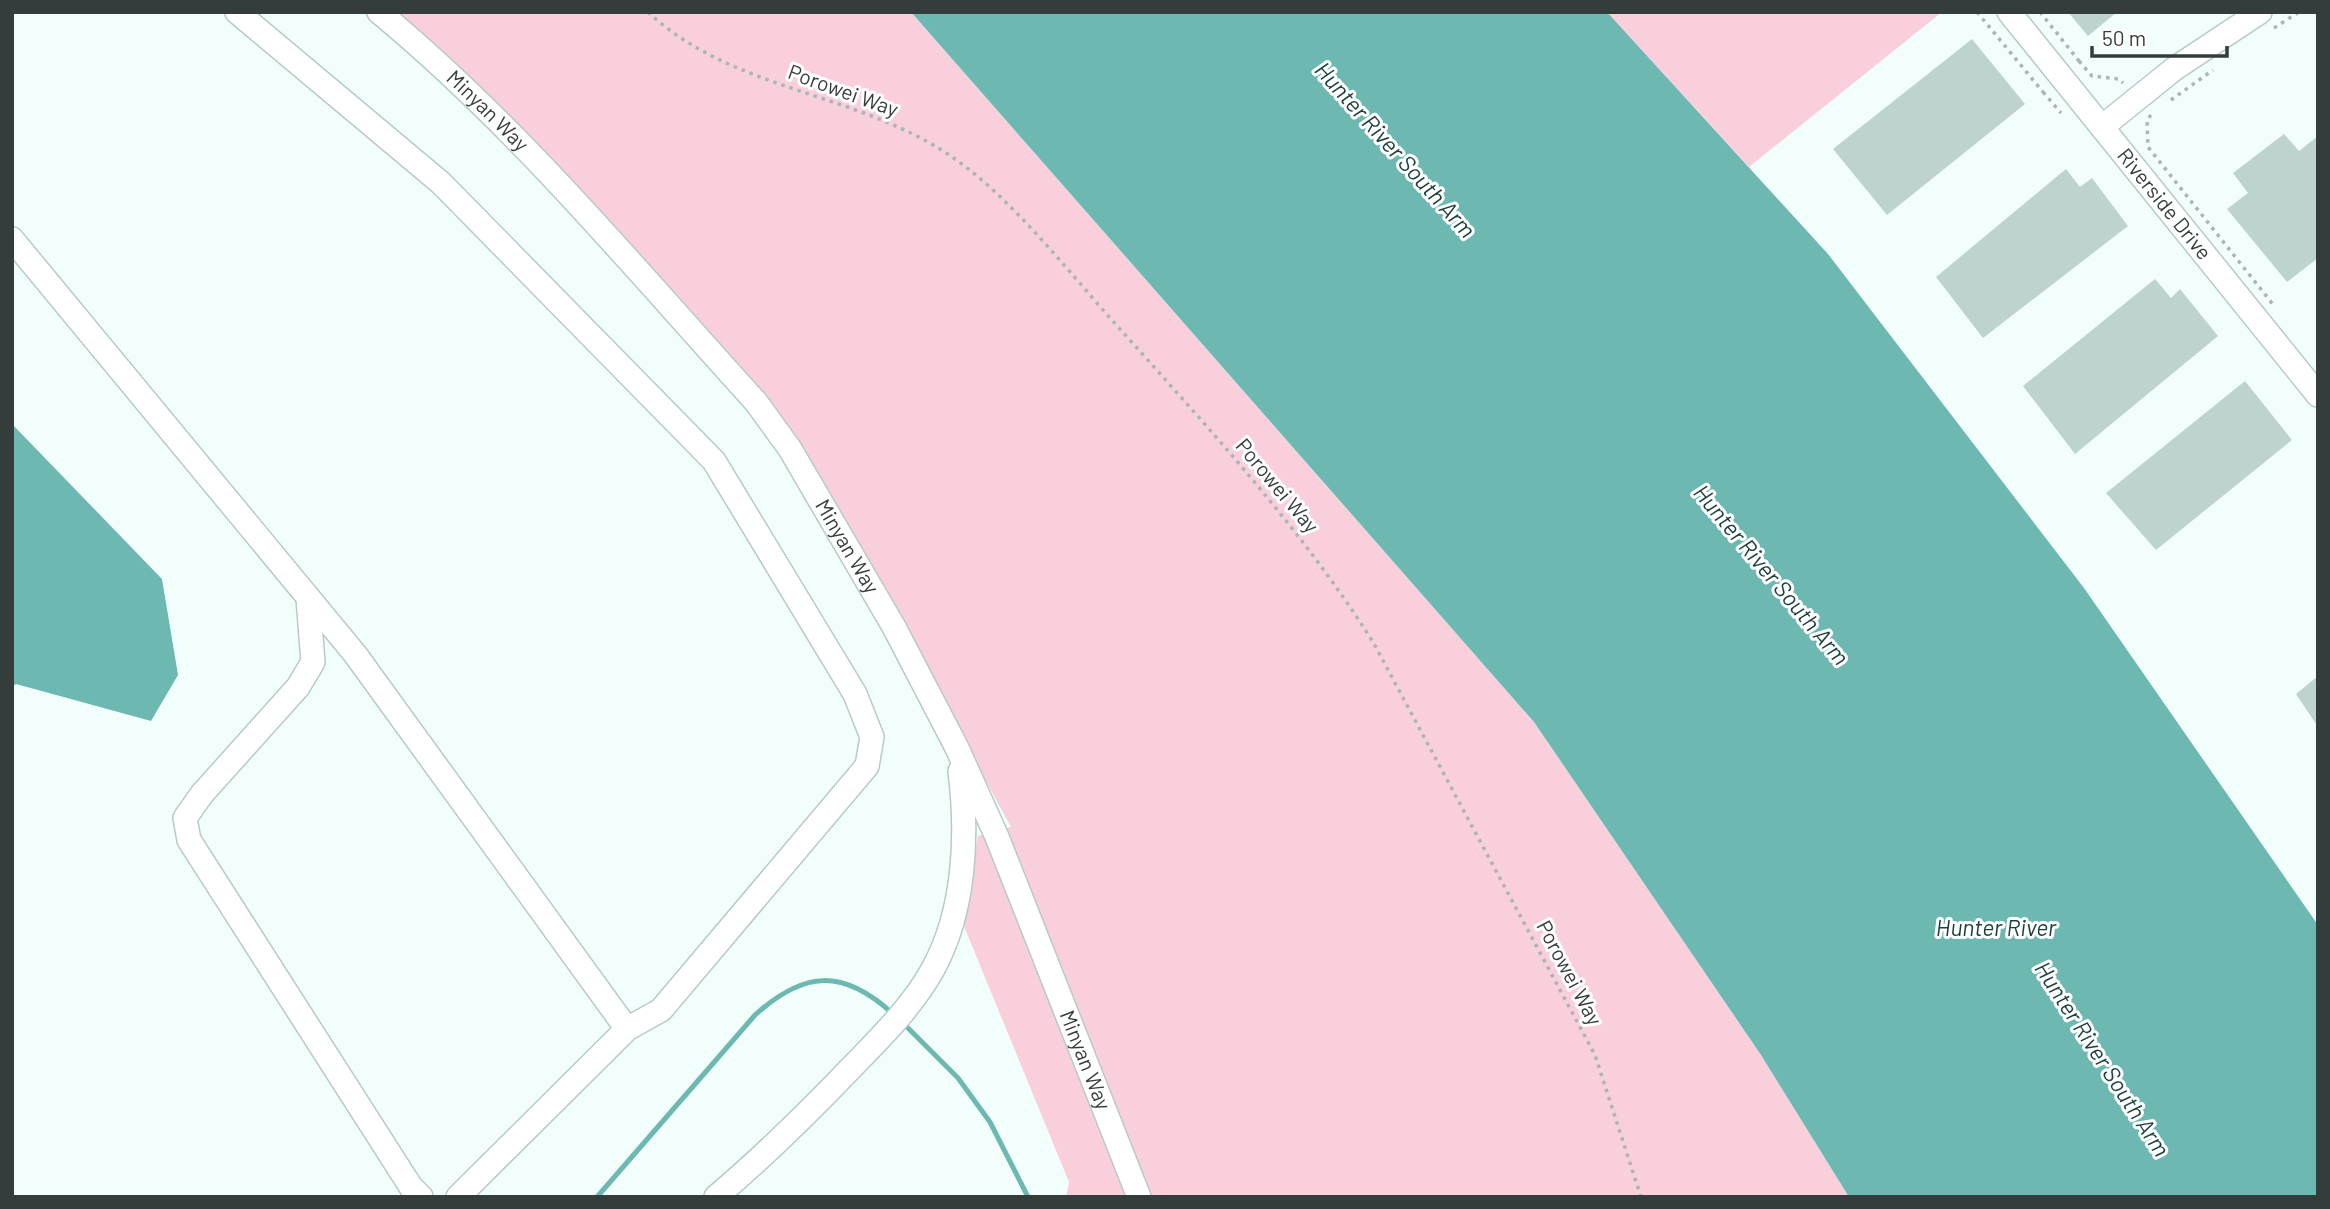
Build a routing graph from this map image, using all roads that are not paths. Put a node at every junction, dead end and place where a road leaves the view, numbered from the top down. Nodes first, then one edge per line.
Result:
1 (237, 12) edge
2 (379, 12) edge
3 (2009, 12) edge
4 (2265, 21) edge
5 (2102, 127) junction
6 (12, 239) edge
7 (2318, 395) edge
8 (308, 598) junction
9 (957, 748) junction
10 (627, 1029) junction
11 (421, 1197) edge
12 (458, 1197) edge
13 (716, 1197) edge
14 (1139, 1197) edge

1 - 10 street
2 - 9 street, Minyan Way
3 - 5 street, Riverside Drive
4 - 5 street
5 - 7 street, Riverside Drive
6 - 8 street
8 - 10 street
8 - 11 street
9 - 13 street
9 - 14 street, Minyan Way
10 - 12 street

